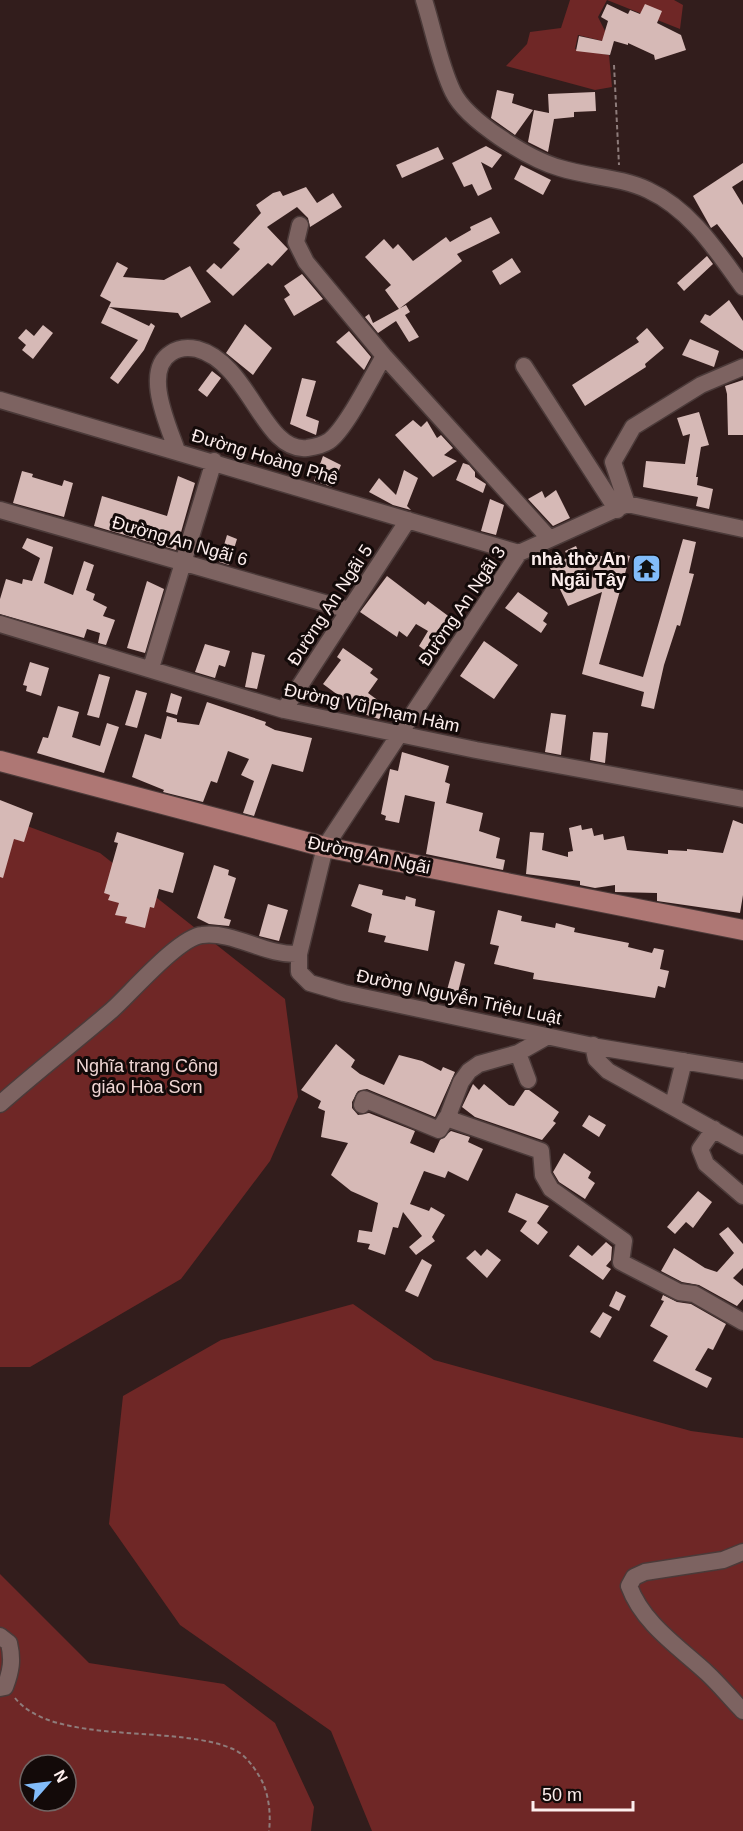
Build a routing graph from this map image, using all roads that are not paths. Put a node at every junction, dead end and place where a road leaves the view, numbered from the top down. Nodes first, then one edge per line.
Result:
1 (424, 0) edge
2 (300, 225) dead end
3 (743, 287) edge
4 (384, 357) junction
5 (524, 366) dead end
6 (743, 367) edge
7 (0, 400) edge
8 (177, 451) junction
9 (214, 461) junction
10 (622, 507) junction
11 (0, 510) edge
12 (408, 520) junction
13 (743, 529) edge
14 (549, 538) junction
15 (519, 553) junction
16 (183, 563) junction
17 (349, 610) junction
18 (0, 624) edge
19 (151, 668) junction
20 (284, 710) junction
21 (399, 734) junction
22 (0, 761) edge
23 (743, 799) edge
24 (325, 847) junction
25 (743, 930) edge
26 (299, 954) junction
27 (548, 1036) junction
28 (593, 1045) junction
29 (518, 1053) junction
30 (684, 1061) junction
31 (743, 1071) edge
32 (528, 1080) dead end
33 (0, 1104) edge
34 (362, 1105) dead end
35 (673, 1105) junction
36 (452, 1120) junction
37 (714, 1129) junction
38 (743, 1146) edge
39 (743, 1196) edge
40 (743, 1322) edge
41 (743, 1552) edge
42 (0, 1636) edge
43 (2, 1688) edge
44 (743, 1711) edge

1 - 3 street
2 - 4 street
4 - 8 street
4 - 14 street
5 - 10 street
6 - 10 street
7 - 8 street, Đường Hoàng Phê
8 - 9 street, Đường Hoàng Phê
9 - 12 street, Đường Hoàng Phê
9 - 16 street
10 - 13 street
10 - 14 street, Đường An Ngãi 3
11 - 16 street, Đường An Ngãi 6
12 - 15 street, Đường Hoàng Phê
12 - 17 street, Đường An Ngãi 5
14 - 15 street, Đường An Ngãi 3
15 - 21 street, Đường An Ngãi 3
16 - 17 street, Đường An Ngãi 6
16 - 19 street
17 - 20 street, Đường An Ngãi 5
18 - 19 street, Đường Vũ Phạm Hàm
19 - 20 street, Đường Vũ Phạm Hàm
20 - 21 street, Đường Vũ Phạm Hàm
21 - 23 street, Đường Vũ Phạm Hàm
21 - 24 street, Đường An Ngãi 3
22 - 24 main road, Đường An Ngãi
24 - 25 main road, Đường An Ngãi
24 - 26 street
26 - 27 street, Đường Nguyễn Triệu Luật
26 - 33 street
27 - 28 street, Đường Nguyễn Triệu Luật
27 - 29 street
28 - 30 street, Đường Nguyễn Triệu Luật
28 - 35 street
29 - 32 street
29 - 36 street
30 - 31 street, Đường Nguyễn Triệu Luật
30 - 35 street
34 - 36 street
35 - 37 street
36 - 40 street
37 - 38 street
37 - 39 street
41 - 44 street
42 - 43 street

